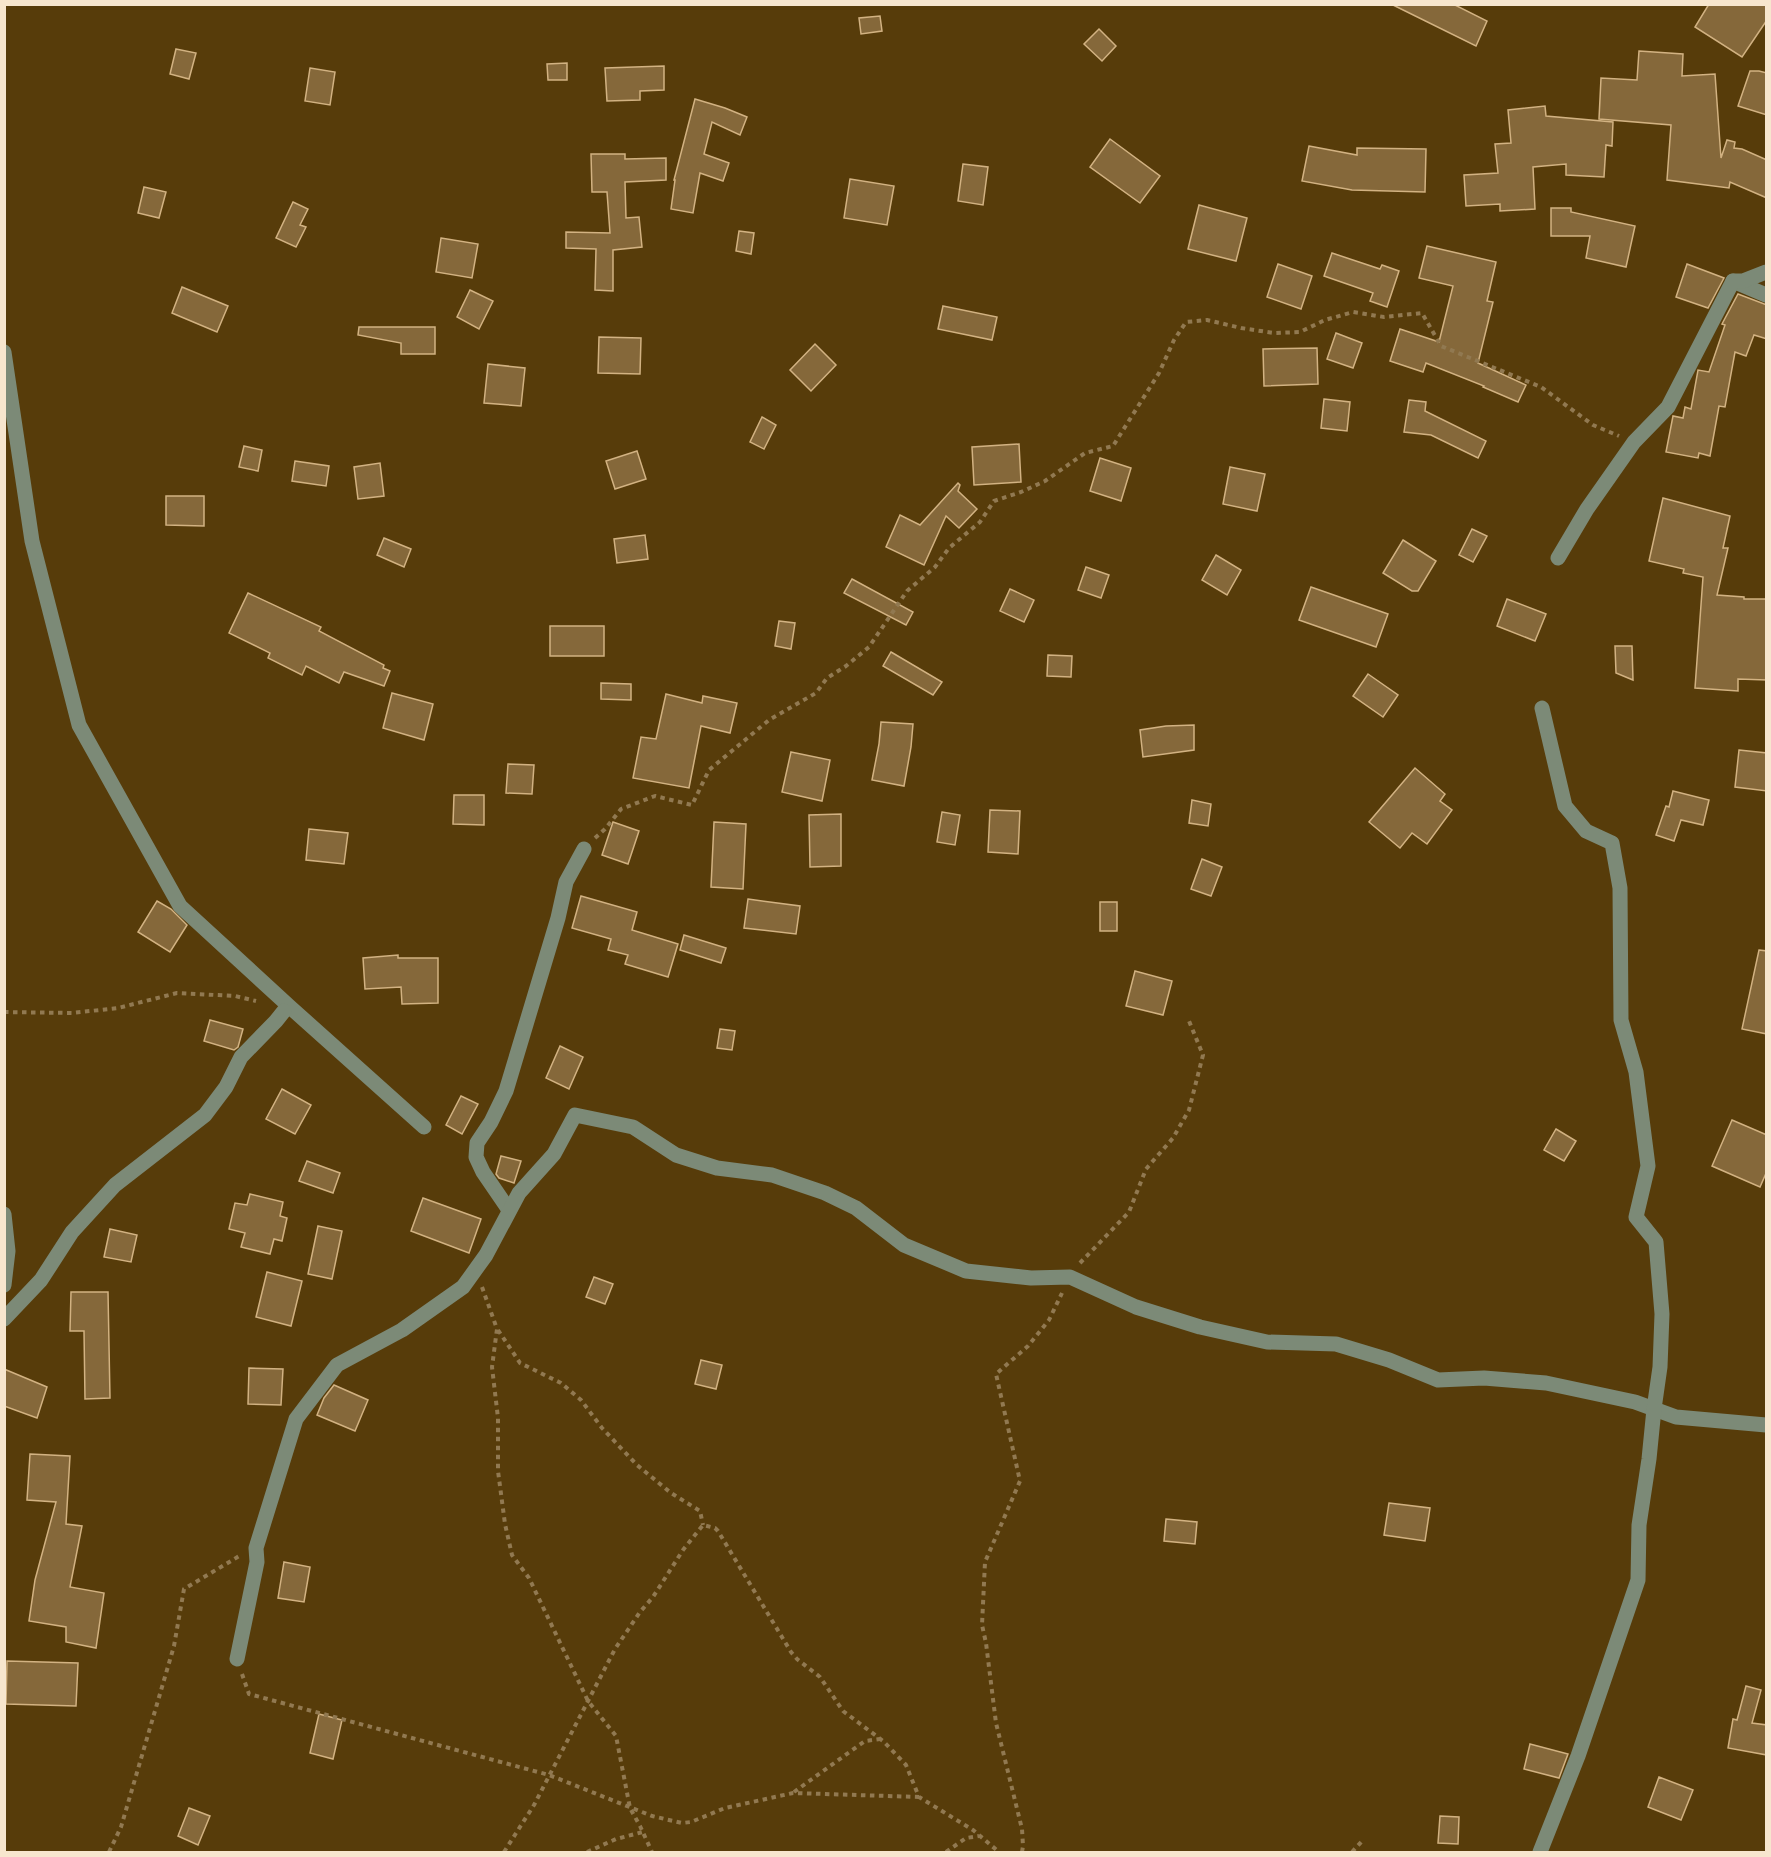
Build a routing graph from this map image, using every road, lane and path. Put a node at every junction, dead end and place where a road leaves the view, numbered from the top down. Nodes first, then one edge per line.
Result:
1 (1767, 272) edge
2 (1733, 281) junction
3 (1767, 295) edge
4 (4, 352) edge
5 (1634, 442) junction
6 (1558, 558) dead end
7 (1542, 708) dead end
8 (584, 849) joint
9 (287, 1009) junction
10 (4, 1012) edge
11 (1189, 1021) dead end
12 (424, 1127) dead end
13 (509, 1210) junction
14 (4, 1214) edge
15 (475, 1270) junction
16 (1070, 1277) junction
17 (4, 1285) edge
18 (4, 1319) edge
19 (497, 1329) junction
20 (1654, 1409) junction
21 (1767, 1425) edge
22 (703, 1525) junction
23 (256, 1548) junction
24 (237, 1659) joint
25 (588, 1701) junction
26 (880, 1738) junction
27 (549, 1775) junction
28 (793, 1793) junction
29 (920, 1797) junction
30 (630, 1808) junction
31 (643, 1832) junction
32 (980, 1836) junction
33 (1363, 1840) dead end
34 (110, 1852) edge
35 (504, 1852) edge
36 (587, 1852) edge
37 (652, 1852) edge
38 (946, 1852) edge
39 (999, 1852) edge
40 (1022, 1852) edge
41 (1353, 1852) edge
42 (1540, 1852) edge

1 - 2 street
2 - 3 street
2 - 5 street
4 - 9 street
5 - 6 street
5 - 8 path
7 - 20 street
8 - 13 street
9 - 10 path
9 - 12 street
9 - 18 street
11 - 16 path
13 - 15 street
13 - 16 street
14 - 17 street
15 - 19 path
15 - 23 street
16 - 20 street
16 - 40 path
19 - 22 path
19 - 25 path
20 - 21 street
20 - 42 street
22 - 25 path
22 - 26 path
23 - 24 street
23 - 34 path
24 - 27 path
25 - 27 path
25 - 30 path
26 - 28 path
26 - 29 path
27 - 30 path
27 - 35 path
28 - 29 path
28 - 30 path
29 - 32 path
30 - 31 path
31 - 36 path
31 - 37 path
32 - 38 path
32 - 39 path
33 - 41 path

